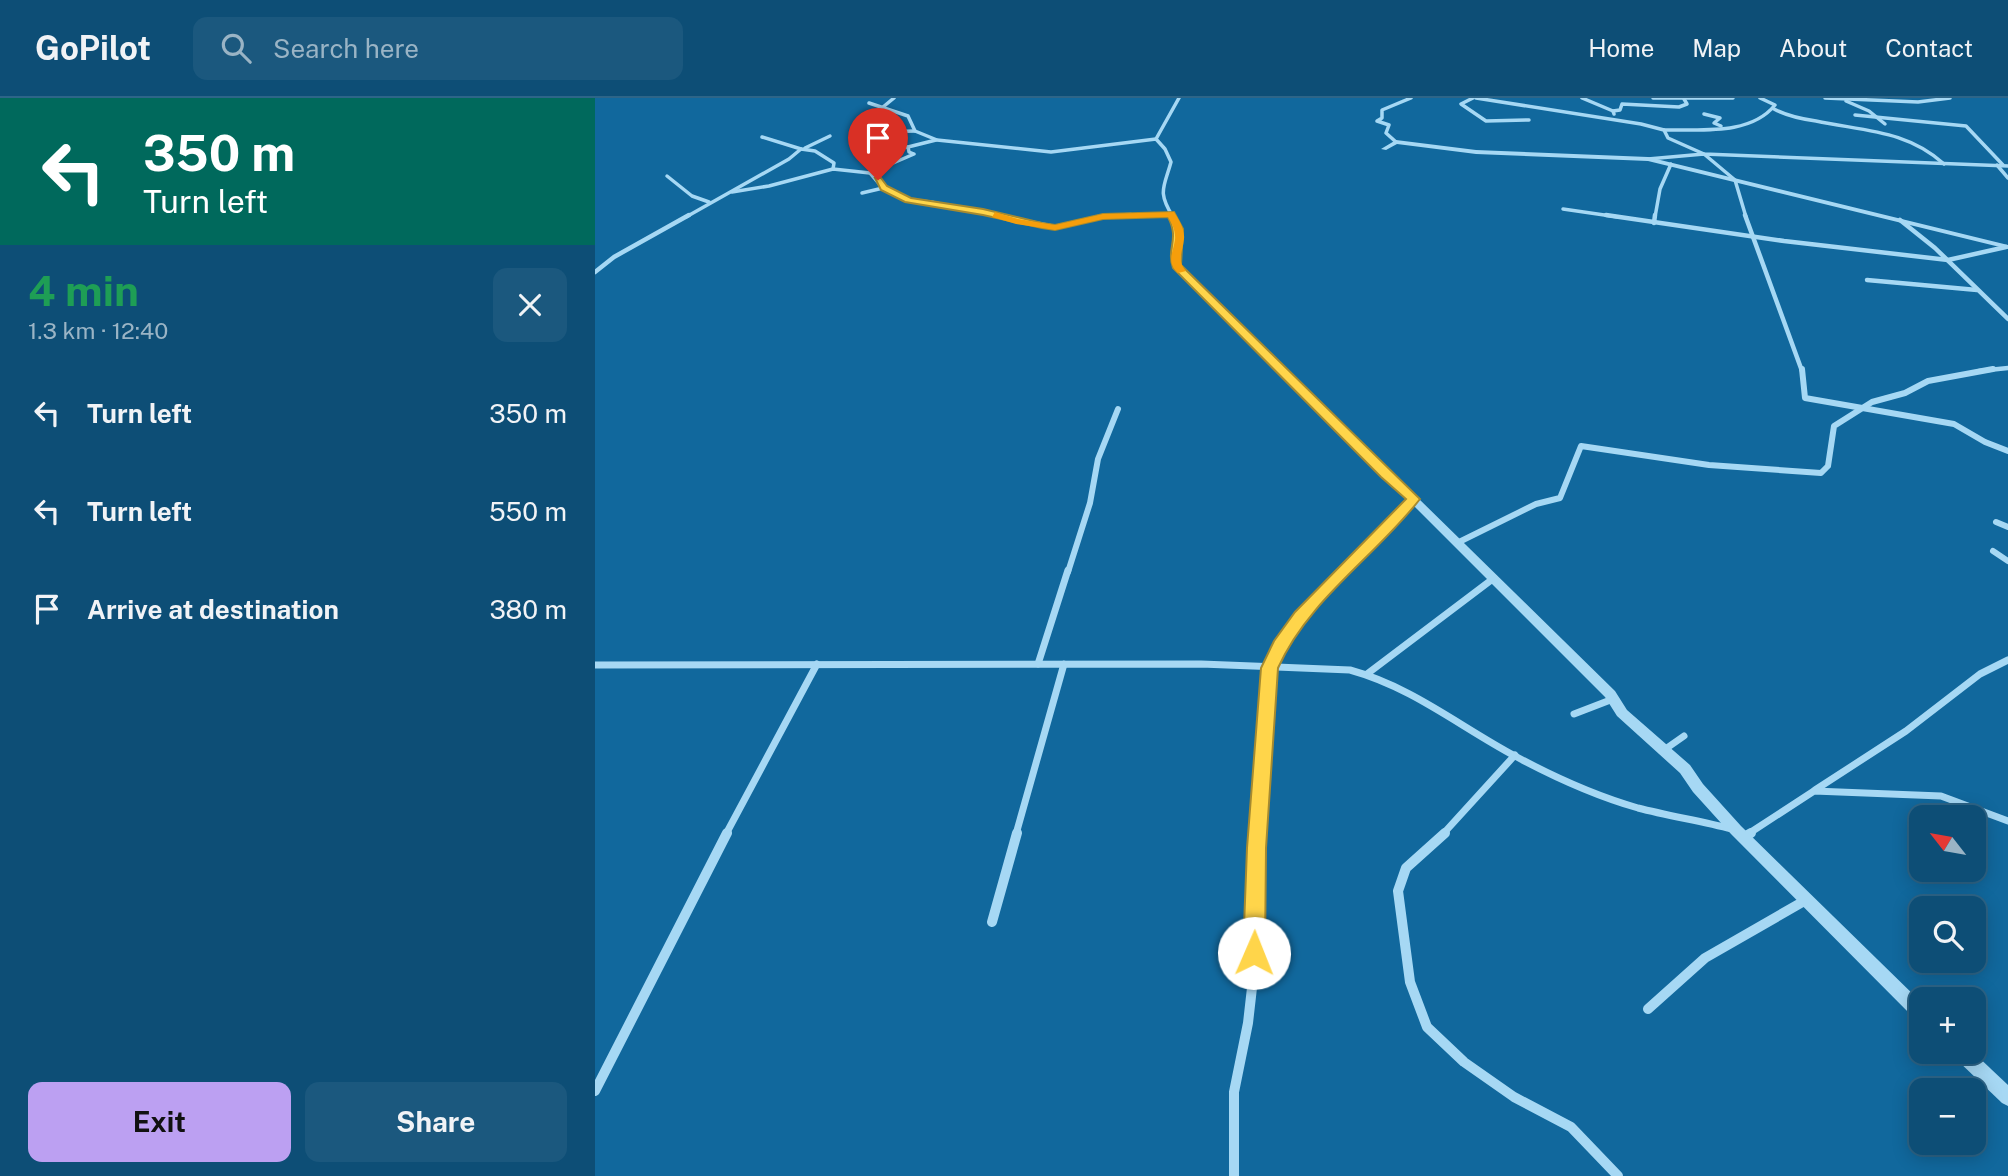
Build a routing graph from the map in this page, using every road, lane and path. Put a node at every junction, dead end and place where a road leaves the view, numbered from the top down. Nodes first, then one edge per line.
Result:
1 (894, 98) edge
2 (1179, 98) edge
3 (1411, 98) edge
4 (1475, 98) edge
5 (1582, 98) edge
6 (1639, 98) edge
7 (1653, 98) edge
8 (1733, 98) edge
9 (1760, 98) edge
10 (1825, 98) edge
11 (1949, 98) edge
12 (1683, 99) edge
13 (1842, 99) edge
14 (869, 103) dead end
15 (1639, 105) junction
16 (883, 107) junction
17 (1525, 107) junction
18 (1566, 107) dead end
19 (1773, 108) junction
20 (1571, 111) junction
21 (1613, 111) junction
22 (1525, 114) dead end
23 (1705, 114) dead end
24 (1614, 116) junction
25 (1855, 116) dead end
26 (1879, 118) junction
27 (1529, 120) dead end
28 (1885, 124) dead end
29 (1725, 127) junction
30 (1664, 130) junction
31 (915, 131) junction
32 (879, 132) dead end
33 (830, 136) dead end
34 (762, 137) dead end
35 (1156, 139) junction
36 (937, 140) junction
37 (1396, 142) junction
38 (880, 146) dead end
39 (908, 147) junction
40 (803, 149) junction
41 (1384, 149) dead end
42 (1704, 154) junction
43 (1648, 159) junction
44 (1671, 164) junction
45 (1944, 164) junction
46 (1997, 165) junction
47 (2006, 166) edge
48 (833, 169) junction
49 (870, 173) junction
50 (667, 176) dead end
51 (2008, 178) edge
52 (1735, 180) junction
53 (884, 188) junction
54 (728, 193) junction
55 (862, 193) dead end
56 (709, 202) junction
57 (1563, 209) dead end
58 (1171, 214) junction
59 (1900, 220) junction
60 (1654, 223) junction
61 (1751, 236) junction
62 (2007, 247) edge
63 (1948, 260) junction
64 (595, 272) edge
65 (1867, 280) dead end
66 (1978, 290) junction
67 (2008, 318) edge
68 (2008, 368) edge
69 (1865, 408) junction
70 (1118, 410) dead end
71 (2008, 451) edge
72 (1413, 499) junction
73 (1996, 522) dead end
74 (2008, 527) edge
75 (1457, 543) junction
76 (1993, 551) dead end
77 (2008, 561) edge
78 (1494, 578) junction
79 (2008, 660) edge
80 (817, 664) junction
81 (1038, 664) junction
82 (1064, 664) junction
83 (595, 665) edge
84 (1269, 668) junction
85 (1367, 674) junction
86 (1613, 699) junction
87 (1574, 714) dead end
88 (1684, 736) dead end
89 (1664, 750) junction
90 (1515, 755) junction
91 (1814, 791) junction
92 (2008, 821) edge
93 (1740, 834) junction
94 (1806, 900) junction
95 (992, 922) dead end
96 (1909, 1001) edge
97 (1648, 1009) dead end
98 (1974, 1064) edge
99 (595, 1091) edge
100 (2008, 1097) edge
101 (1234, 1176) edge
102 (1618, 1176) edge

1 - 16 street
2 - 35 street
3 - 37 street
4 - 17 street
4 - 27 street
5 - 21 street
6 - 15 street
7 - 12 street
8 - 12 street
9 - 19 street
10 - 13 street
11 - 13 street
12 - 15 street
13 - 26 street
14 - 16 street
15 - 21 street
16 - 31 street
17 - 20 street
17 - 22 street
18 - 20 street
19 - 29 street
19 - 45 street
20 - 24 street
21 - 24 street
23 - 29 street
24 - 30 street
25 - 26 street
26 - 28 street
26 - 47 street
29 - 30 street
30 - 42 street
31 - 32 street
31 - 36 street
33 - 40 street
34 - 40 street
35 - 36 street
35 - 58 street
36 - 39 street
37 - 41 street
37 - 43 street
38 - 39 street
39 - 49 street
40 - 48 street
40 - 54 street
42 - 43 street
42 - 45 street
42 - 52 street
43 - 44 street
44 - 52 street
44 - 60 street
45 - 46 street
46 - 47 street
46 - 51 street
48 - 49 street
48 - 54 street
49 - 53 street
50 - 56 street
52 - 59 street
52 - 61 street
53 - 55 street
53 - 58 street
54 - 56 street
56 - 64 street
57 - 60 street
58 - 72 street
59 - 62 street
59 - 63 street
60 - 61 street
61 - 63 street
61 - 69 street
62 - 63 street
63 - 66 street
65 - 66 street
66 - 67 street
68 - 69 street
69 - 71 street
69 - 75 street
70 - 81 street
72 - 75 street
72 - 84 street
73 - 74 street
75 - 78 street
76 - 77 street
78 - 85 street
78 - 86 street
79 - 91 street
80 - 81 street
80 - 83 street
80 - 99 street
81 - 82 street
82 - 84 street
82 - 95 street
84 - 85 street
84 - 101 street
85 - 90 street
86 - 87 street
86 - 89 street
88 - 89 street
89 - 93 street
90 - 93 street
90 - 102 street
91 - 92 street
91 - 93 street
93 - 94 street
94 - 96 street
94 - 97 street
98 - 100 street

